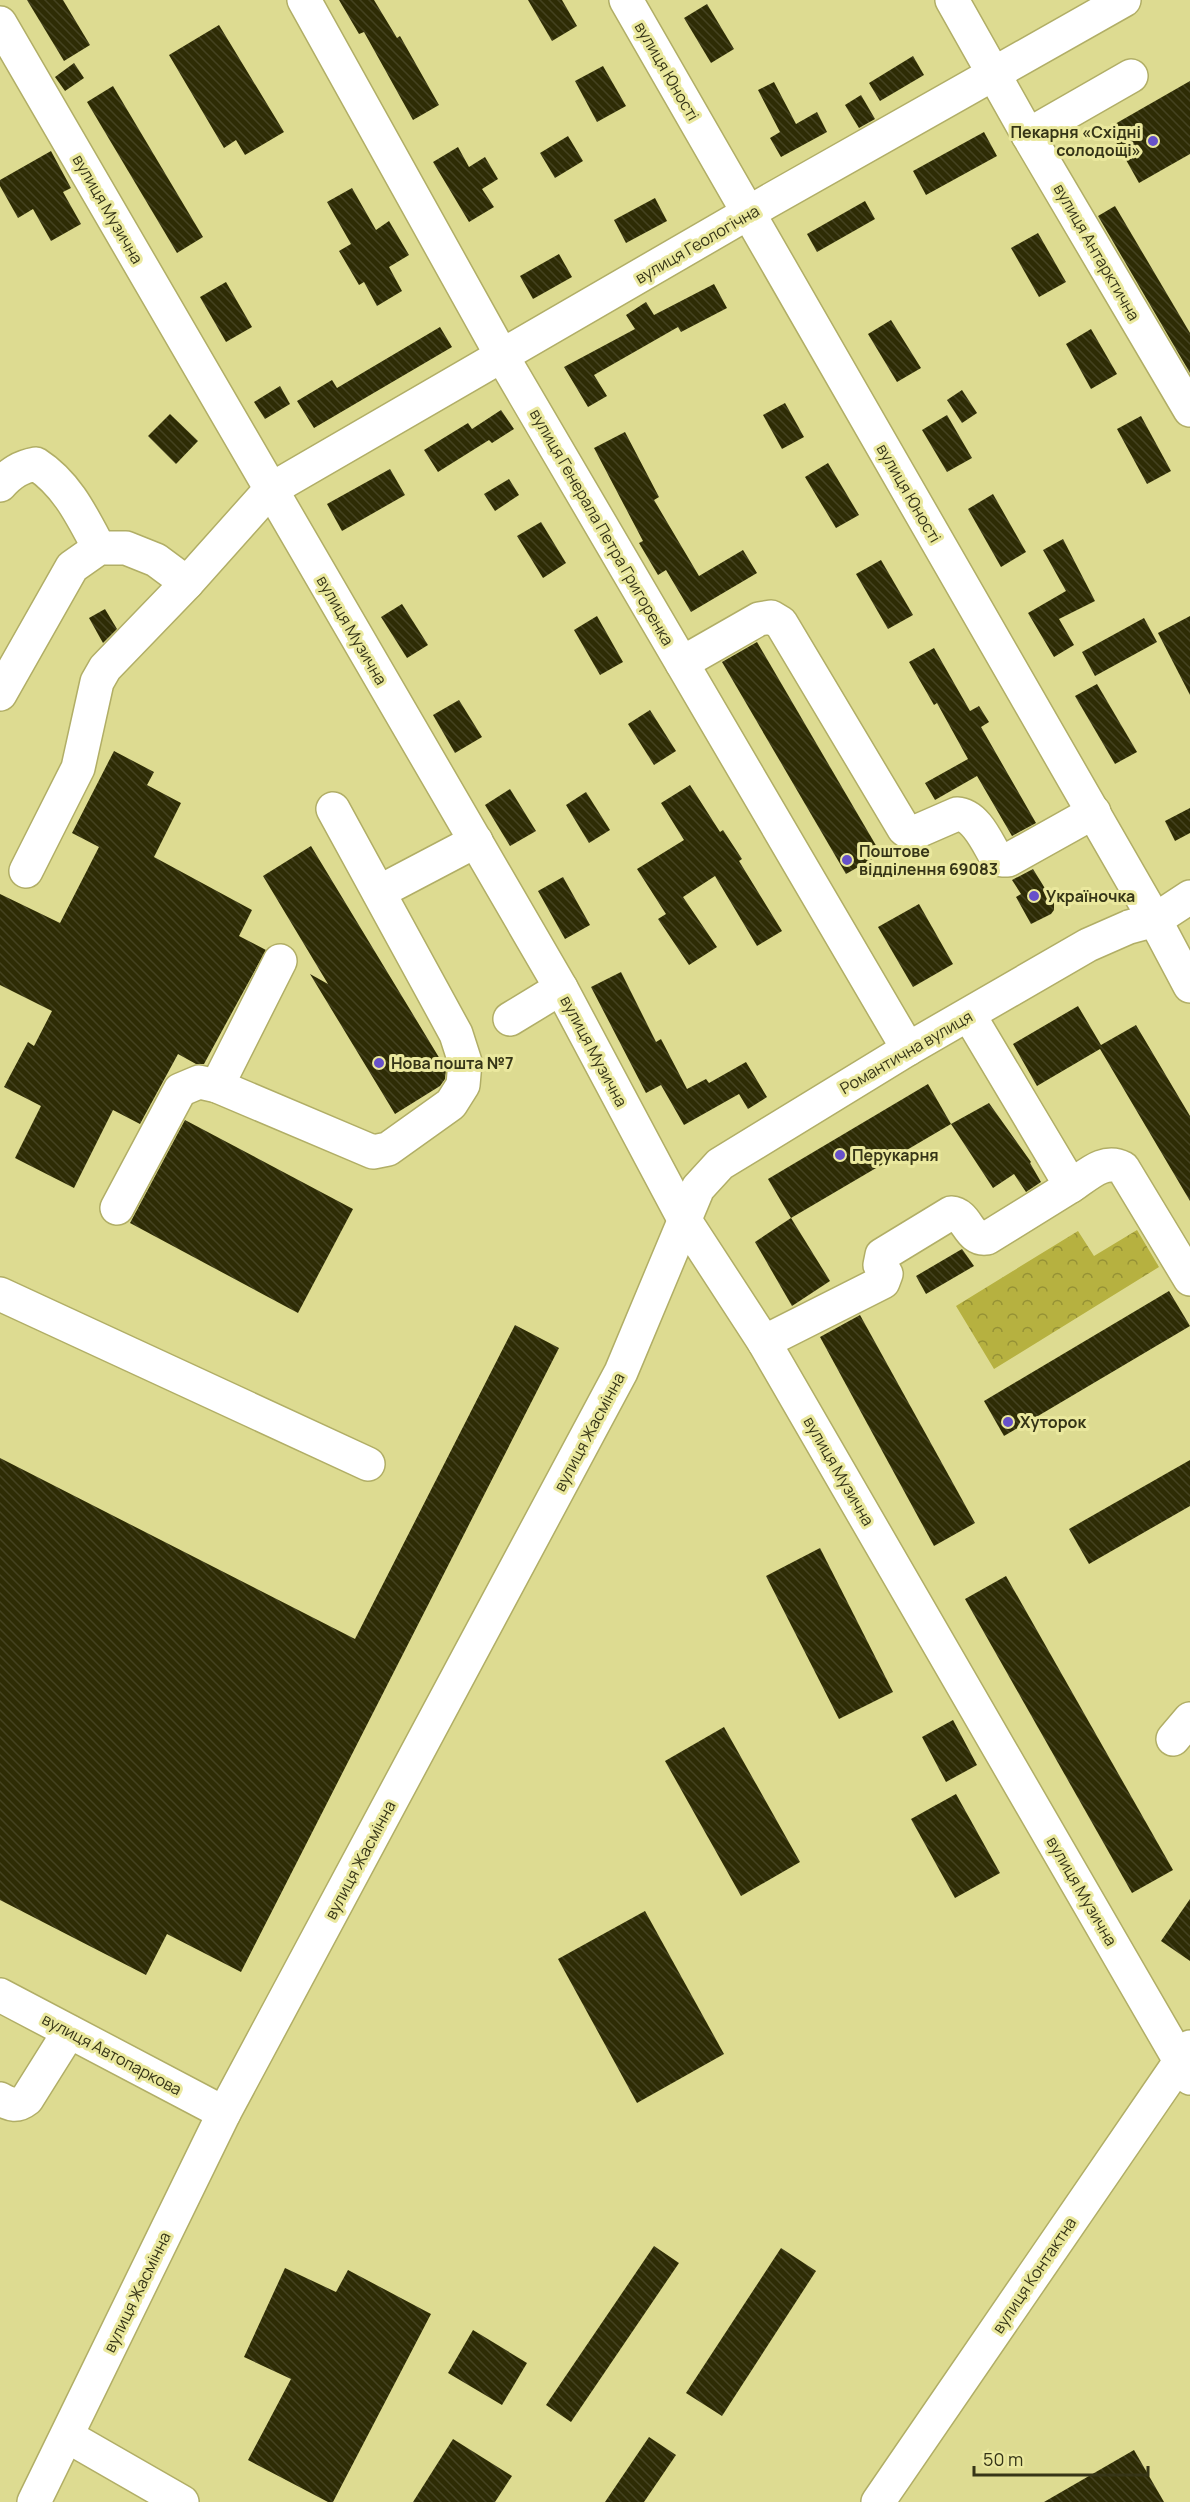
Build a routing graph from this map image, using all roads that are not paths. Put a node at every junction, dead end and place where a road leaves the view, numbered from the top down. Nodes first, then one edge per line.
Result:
1 (304, 0) edge
2 (626, 0) edge
3 (952, 0) edge
4 (1124, 0) edge
5 (0, 23) edge
6 (995, 75) junction
7 (1131, 76) dead end
8 (1028, 135) junction
9 (748, 215) junction
10 (502, 356) junction
11 (1190, 410) edge
12 (0, 485) edge
13 (270, 490) junction
14 (99, 548) junction
15 (187, 583) junction
16 (682, 663) junction
17 (5, 673) edge
18 (333, 809) dead end
19 (1094, 812) junction
20 (476, 841) junction
21 (26, 871) dead end
22 (379, 892) junction
23 (1190, 897) edge
24 (1155, 920) junction
25 (280, 961) dead end
26 (1190, 986) edge
27 (561, 988) junction
28 (969, 1015) junction
29 (510, 1018) dead end
30 (908, 1049) junction
31 (217, 1086) junction
32 (1071, 1186) junction
33 (117, 1208) dead end
34 (684, 1219) junction
35 (1190, 1279) edge
36 (0, 1294) edge
37 (764, 1342) junction
38 (368, 1464) dead end
39 (0, 1995) edge
40 (69, 2032) junction
41 (1187, 2062) edge
42 (0, 2099) edge
43 (224, 2113) junction
44 (68, 2436) junction
45 (34, 2502) edge
46 (182, 2502) edge
47 (878, 2502) edge

1 - 10 street, вулиця Генерала Петра Григоренка
2 - 9 street, вулиця Юності
3 - 6 street, вулиця Антарктична
4 - 6 street, вулиця Геологічна
5 - 13 street, вулиця Музична
6 - 8 street, вулиця Антарктична
6 - 9 street, вулиця Геологічна
7 - 8 street
8 - 11 street, вулиця Антарктична
9 - 10 street, вулиця Геологічна
9 - 19 street, вулиця Юності
10 - 13 street, вулиця Геологічна
10 - 16 street, вулиця Генерала Петра Григоренка
12 - 14 street
13 - 15 street, вулиця Геологічна
13 - 20 street, вулиця Музична
14 - 15 street
14 - 17 street
15 - 21 street, вулиця Геологічна
16 - 19 street
16 - 30 street, вулиця Генерала Петра Григоренка
18 - 22 street
19 - 24 street, вулиця Юності
20 - 22 street
20 - 27 street, вулиця Музична
22 - 31 street
23 - 24 street, Романтична вулиця
24 - 26 street, вулиця Юності
24 - 28 street, Романтична вулиця
25 - 31 street
27 - 29 street
27 - 34 street, вулиця Музична
28 - 30 street, Романтична вулиця
28 - 32 street
30 - 34 street, Романтична вулиця
31 - 33 street
32 - 35 street
32 - 37 street
34 - 37 street, вулиця Музична
34 - 43 street, вулиця Жасмінна
36 - 38 street
37 - 41 street, вулиця Музична
39 - 40 street, вулиця Автопаркова
40 - 42 street
40 - 43 street, вулиця Автопаркова
41 - 47 street, вулиця Контактна
43 - 44 street, вулиця Жасмінна
44 - 45 street, вулиця Жасмінна
44 - 46 street

